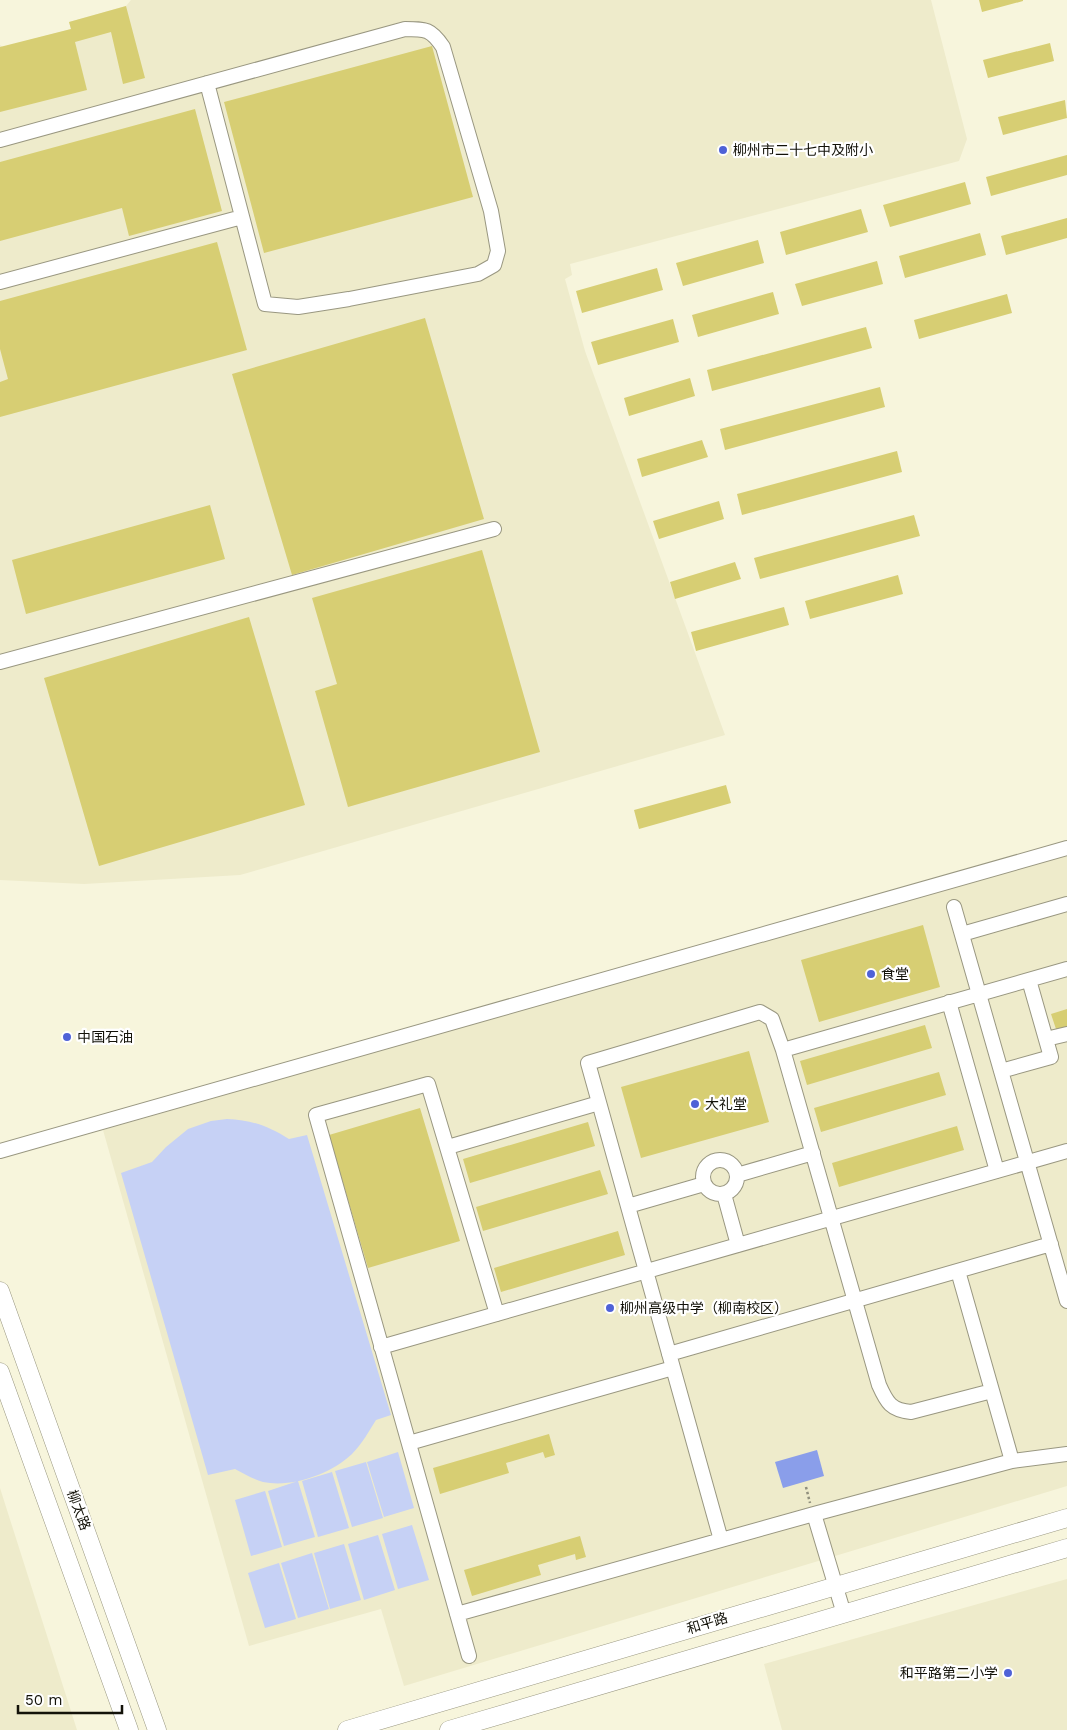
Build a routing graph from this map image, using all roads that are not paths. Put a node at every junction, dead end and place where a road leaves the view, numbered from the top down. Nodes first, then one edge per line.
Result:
1 (207, 84) junction
2 (0, 140) edge
3 (242, 217) junction
4 (0, 282) edge
5 (494, 529) dead end
6 (0, 662) edge
7 (1067, 848) edge
8 (1067, 904) edge
9 (954, 907) dead end
10 (962, 934) junction
11 (1067, 969) edge
12 (1029, 980) junction
13 (979, 994) junction
14 (949, 1002) junction
15 (1067, 1034) edge
16 (1046, 1039) junction
17 (783, 1050) junction
18 (1001, 1071) junction
19 (599, 1103) junction
20 (448, 1147) junction
21 (1067, 1151) edge
22 (0, 1152) edge
23 (813, 1152) junction
24 (1028, 1162) junction
25 (997, 1171) junction
26 (737, 1175) junction
27 (704, 1184) junction
28 (724, 1194) junction
29 (628, 1206) junction
30 (832, 1218) junction
31 (1052, 1244) junction
32 (738, 1245) junction
33 (958, 1271) junction
34 (646, 1272) junction
35 (0, 1291) edge
36 (856, 1301) junction
37 (1067, 1301) edge
38 (497, 1314) junction
39 (381, 1347) junction
40 (671, 1361) junction
41 (0, 1372) edge
42 (992, 1391) junction
43 (408, 1443) junction
44 (1067, 1454) edge
45 (1012, 1461) junction
46 (814, 1514) junction
47 (1067, 1518) edge
48 (721, 1540) junction
49 (1067, 1548) edge
50 (835, 1585) junction
51 (457, 1614) junction
52 (844, 1614) junction
53 (469, 1656) dead end
54 (129, 1730) edge
55 (157, 1730) edge
56 (347, 1730) edge
57 (449, 1730) edge

1 - 2 street
1 - 3 street
1 - 3 street
3 - 4 street
5 - 6 street
7 - 22 street
8 - 10 street
9 - 10 street
10 - 13 street
11 - 12 street
12 - 13 street
12 - 16 street
13 - 14 street
13 - 18 street
14 - 17 street
14 - 25 street
15 - 16 street
16 - 18 street
17 - 19 street
17 - 23 street
18 - 24 street
19 - 20 street
19 - 29 street
20 - 38 street
20 - 39 street
21 - 24 street
23 - 26 street
23 - 30 street
24 - 25 street
24 - 31 street
25 - 30 street
26 - 27 street
26 - 28 street
27 - 28 street
27 - 29 street
28 - 32 street
29 - 34 street
30 - 32 street
30 - 36 street
31 - 33 street
31 - 37 street
32 - 34 street
33 - 36 street
33 - 42 street
34 - 38 street
34 - 40 street
35 - 55 main road, 柳太路
36 - 40 street
36 - 42 street
38 - 39 street
39 - 43 street
40 - 43 street
40 - 48 street
41 - 54 main road, 柳太路
42 - 45 street
43 - 51 street
44 - 45 street
45 - 46 street
46 - 48 street
46 - 50 street
47 - 50 main road, 和平路
48 - 51 street
49 - 52 main road
50 - 52 street
50 - 56 main road, 和平路
51 - 53 street
52 - 57 main road

